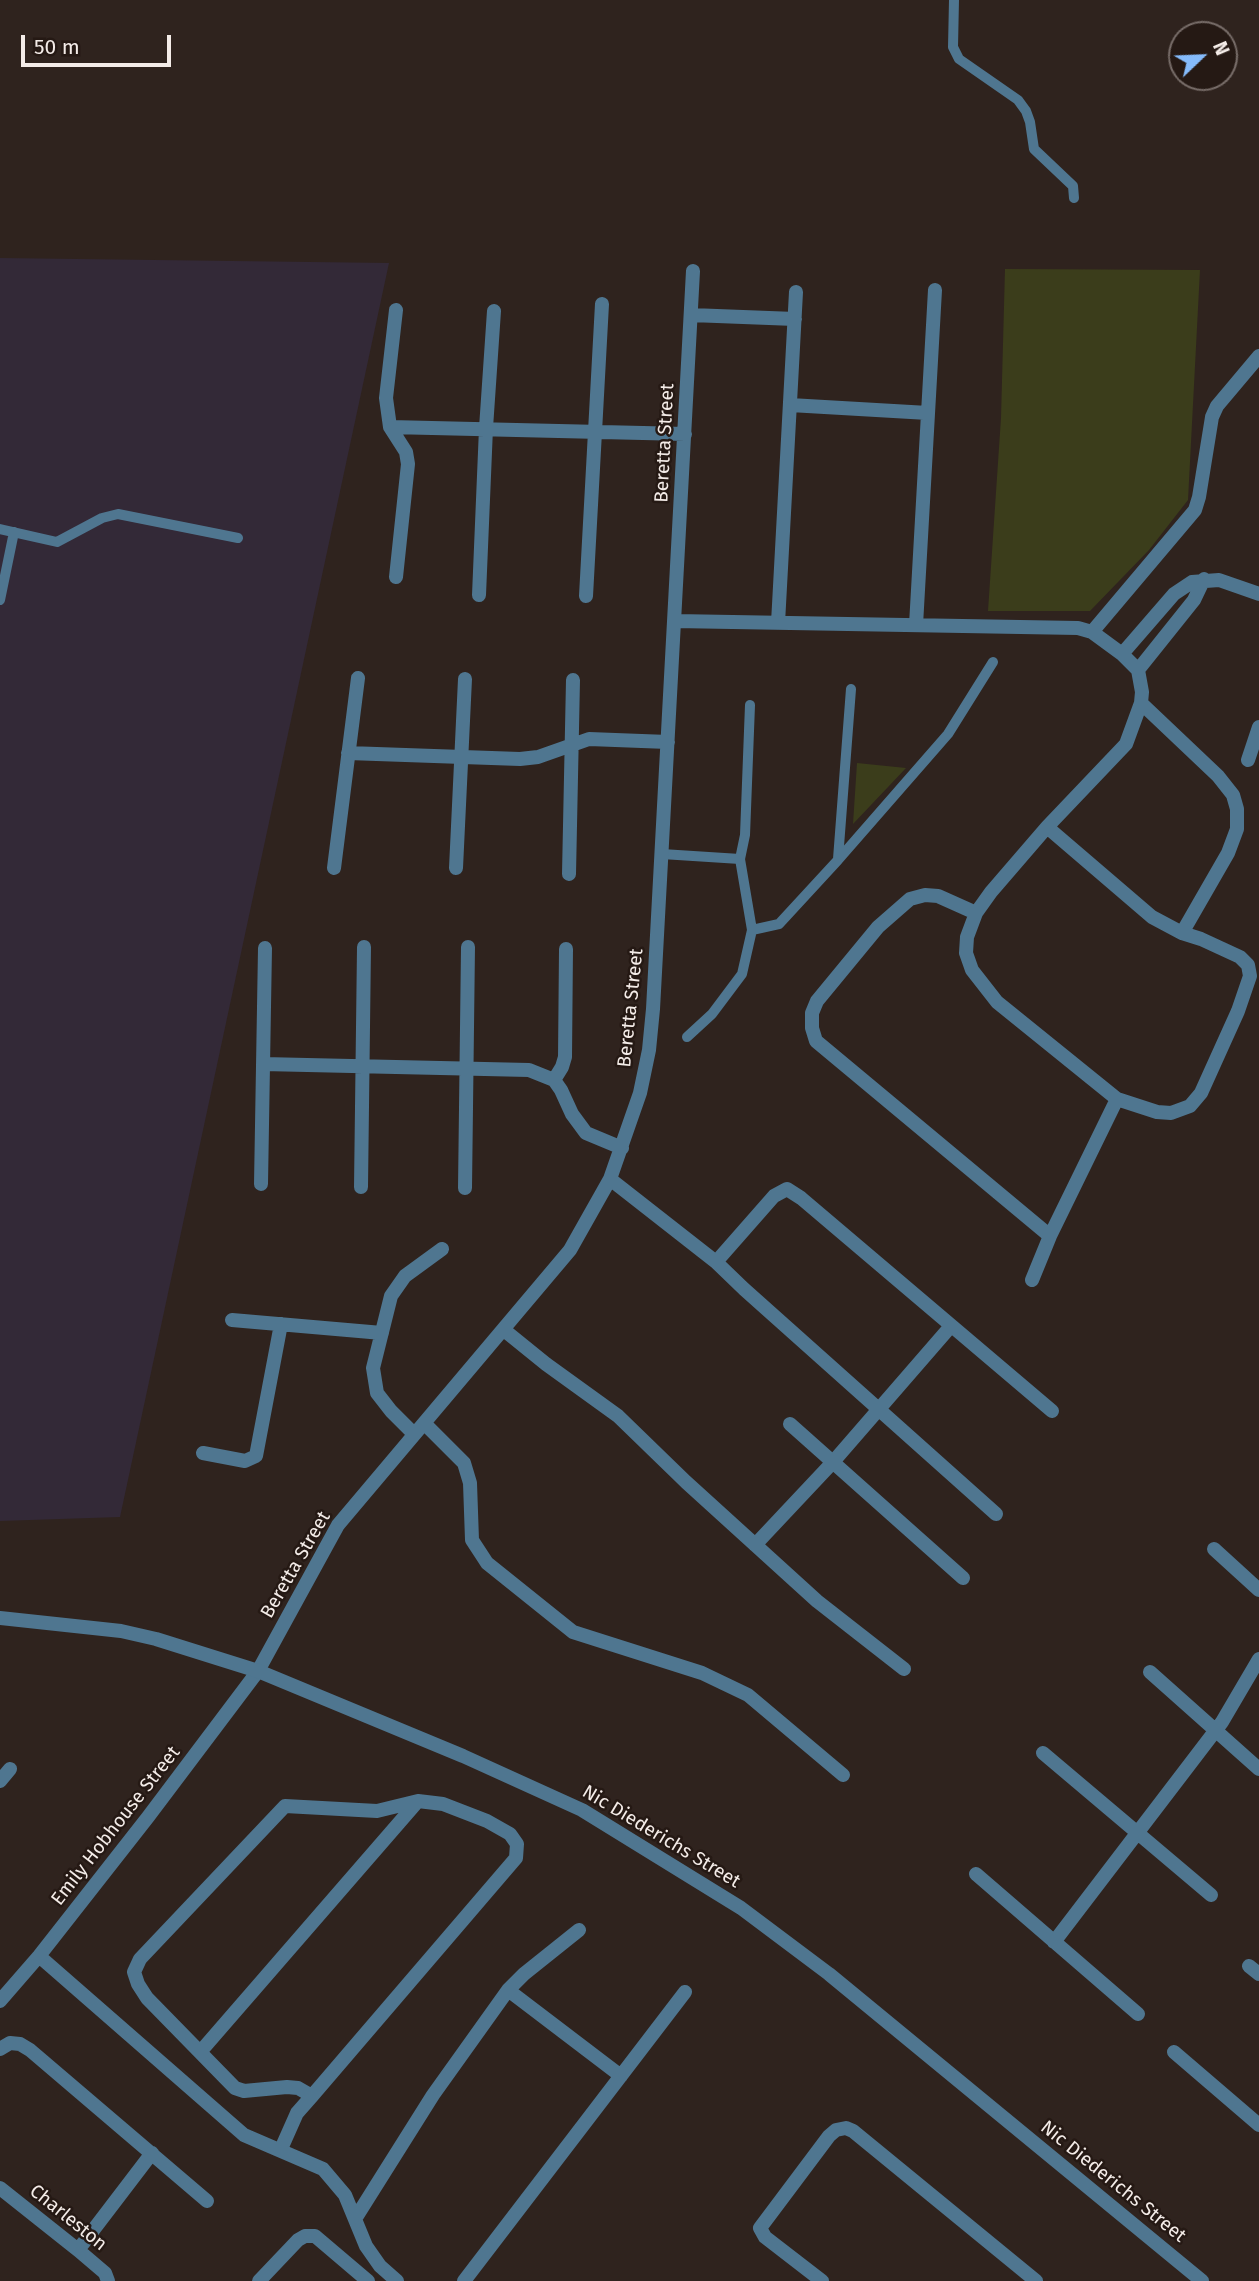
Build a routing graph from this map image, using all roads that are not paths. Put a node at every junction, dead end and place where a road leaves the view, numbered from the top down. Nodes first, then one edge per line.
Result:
1 (954, 0) edge
2 (1074, 198) dead end
3 (693, 271) dead end
4 (935, 290) dead end
5 (796, 292) dead end
6 (602, 304) dead end
7 (396, 310) dead end
8 (494, 311) dead end
9 (691, 315) junction
10 (794, 319) junction
11 (1259, 356) edge
12 (790, 405) junction
13 (928, 413) junction
14 (390, 427) junction
15 (486, 428) junction
16 (595, 432) junction
17 (685, 434) junction
18 (0, 529) edge
19 (14, 532) junction
20 (238, 538) dead end
21 (396, 577) dead end
22 (1204, 579) junction
23 (1259, 594) edge
24 (479, 595) dead end
25 (586, 596) dead end
26 (0, 600) edge
27 (676, 621) junction
28 (778, 623) junction
29 (916, 625) junction
30 (1092, 632) junction
31 (1122, 654) junction
32 (993, 662) dead end
33 (1138, 670) junction
34 (358, 678) dead end
35 (465, 679) dead end
36 (573, 680) dead end
37 (851, 689) dead end
38 (1141, 703) junction
39 (750, 705) dead end
40 (1259, 727) edge
41 (668, 742) junction
42 (571, 744) junction
43 (348, 753) junction
44 (461, 757) junction
45 (1248, 760) dead end
46 (1046, 827) junction
47 (662, 854) junction
48 (740, 859) junction
49 (838, 860) junction
50 (334, 867) dead end
51 (456, 869) dead end
52 (569, 874) dead end
53 (976, 913) junction
54 (752, 930) junction
55 (1182, 933) junction
56 (364, 947) dead end
57 (468, 947) dead end
58 (265, 948) dead end
59 (566, 949) dead end
60 (687, 1037) dead end
61 (263, 1064) junction
62 (363, 1067) junction
63 (467, 1069) junction
64 (554, 1080) junction
65 (1117, 1099) junction
66 (622, 1148) junction
67 (610, 1179) junction
68 (261, 1184) dead end
69 (361, 1187) dead end
70 (465, 1188) dead end
71 (1050, 1236) junction
72 (442, 1249) dead end
73 (716, 1262) junction
74 (1032, 1280) dead end
75 (232, 1320) dead end
76 (281, 1324) junction
77 (951, 1326) junction
78 (504, 1330) junction
79 (382, 1333) junction
80 (879, 1410) junction
81 (1052, 1410) dead end
82 (790, 1424) dead end
83 (419, 1429) junction
84 (203, 1453) dead end
85 (833, 1462) junction
86 (996, 1514) dead end
87 (755, 1545) junction
88 (1214, 1549) dead end
89 (963, 1578) dead end
90 (1259, 1590) edge
91 (0, 1618) edge
92 (1259, 1659) edge
93 (904, 1669) dead end
94 (258, 1671) junction
95 (1150, 1672) dead end
96 (1216, 1730) junction
97 (1043, 1753) dead end
98 (10, 1769) dead end
99 (1259, 1769) edge
100 (843, 1775) dead end
101 (0, 1781) edge
102 (418, 1801) junction
103 (1137, 1833) junction
104 (976, 1874) dead end
105 (1210, 1895) dead end
106 (579, 1930) dead end
107 (1054, 1942) junction
108 (39, 1956) junction
109 (508, 1990) junction
110 (685, 1992) dead end
111 (0, 2001) edge
112 (1138, 2014) dead end
113 (0, 2049) edge
114 (201, 2051) junction
115 (1174, 2052) dead end
116 (621, 2076) junction
117 (313, 2096) junction
118 (1259, 2124) edge
119 (281, 2149) junction
120 (152, 2153) junction
121 (0, 2188) edge
122 (207, 2201) dead end
123 (355, 2219) junction
124 (78, 2250) junction
125 (108, 2281) edge
126 (259, 2281) edge
127 (368, 2281) edge
128 (397, 2281) edge
129 (464, 2281) edge
130 (822, 2281) edge
131 (1036, 2281) edge
132 (1202, 2281) edge

1 - 2 lane
3 - 9 street, Beretta Street
4 - 13 street
5 - 10 street
6 - 16 street
7 - 14 street
8 - 15 street
9 - 10 street
9 - 17 street, Beretta Street
10 - 12 street
11 - 30 street
12 - 13 street
12 - 28 street
13 - 29 street
14 - 15 street
14 - 21 street
15 - 16 street
15 - 24 street
16 - 17 street
16 - 25 street
17 - 27 street, Beretta Street
18 - 19 lane
19 - 20 lane
19 - 26 lane
22 - 23 street
22 - 31 street
22 - 33 street
27 - 28 street
27 - 41 street, Beretta Street
28 - 29 street
29 - 30 street
30 - 31 street
31 - 33 street
32 - 49 lane
33 - 38 street
34 - 43 street
35 - 44 street
36 - 42 street
37 - 49 lane
38 - 46 street
38 - 55 street
39 - 48 lane
40 - 45 street
41 - 42 street
41 - 47 street, Beretta Street
42 - 44 street
42 - 52 street
43 - 44 street
43 - 50 street
44 - 51 street
46 - 53 street
46 - 55 street
47 - 48 lane
47 - 66 street, Beretta Street
48 - 54 lane
49 - 54 lane
53 - 65 street
53 - 71 street
54 - 60 lane
55 - 65 street
56 - 62 street
57 - 63 street
58 - 61 street
59 - 64 street
61 - 62 street
61 - 68 street
62 - 63 street
62 - 69 street
63 - 64 street
63 - 70 street
64 - 66 street
65 - 71 street
66 - 67 street, Beretta Street
67 - 73 street
67 - 78 street, Beretta Street
71 - 74 street
72 - 79 street
73 - 77 street
73 - 80 street
75 - 76 street
76 - 79 street
76 - 84 street
77 - 80 street
77 - 81 street
78 - 83 street, Beretta Street
78 - 87 street
79 - 83 street
80 - 85 street
80 - 86 street
82 - 85 street
83 - 94 street, Beretta Street
83 - 100 street
85 - 87 street
85 - 89 street
87 - 93 street
88 - 90 street
91 - 94 street, Nic Diederichs Street
92 - 96 street
94 - 108 street, Emily Hobhouse Street
94 - 132 street, Nic Diederichs Street
95 - 96 street
96 - 99 street
96 - 103 street
97 - 103 street
98 - 101 street
102 - 114 street
102 - 114 street
102 - 117 street
103 - 105 street
103 - 107 street
104 - 107 street
106 - 109 street
107 - 112 street
108 - 111 street, Emily Hobhouse Street
108 - 119 street
109 - 116 street
109 - 123 street
110 - 116 street
113 - 120 street
114 - 117 street
115 - 118 street
116 - 129 street
117 - 119 street
119 - 123 street
120 - 122 street
120 - 124 street
121 - 124 street, Charleston
123 - 128 street
124 - 125 street, Charleston
126 - 127 street
130 - 131 street

